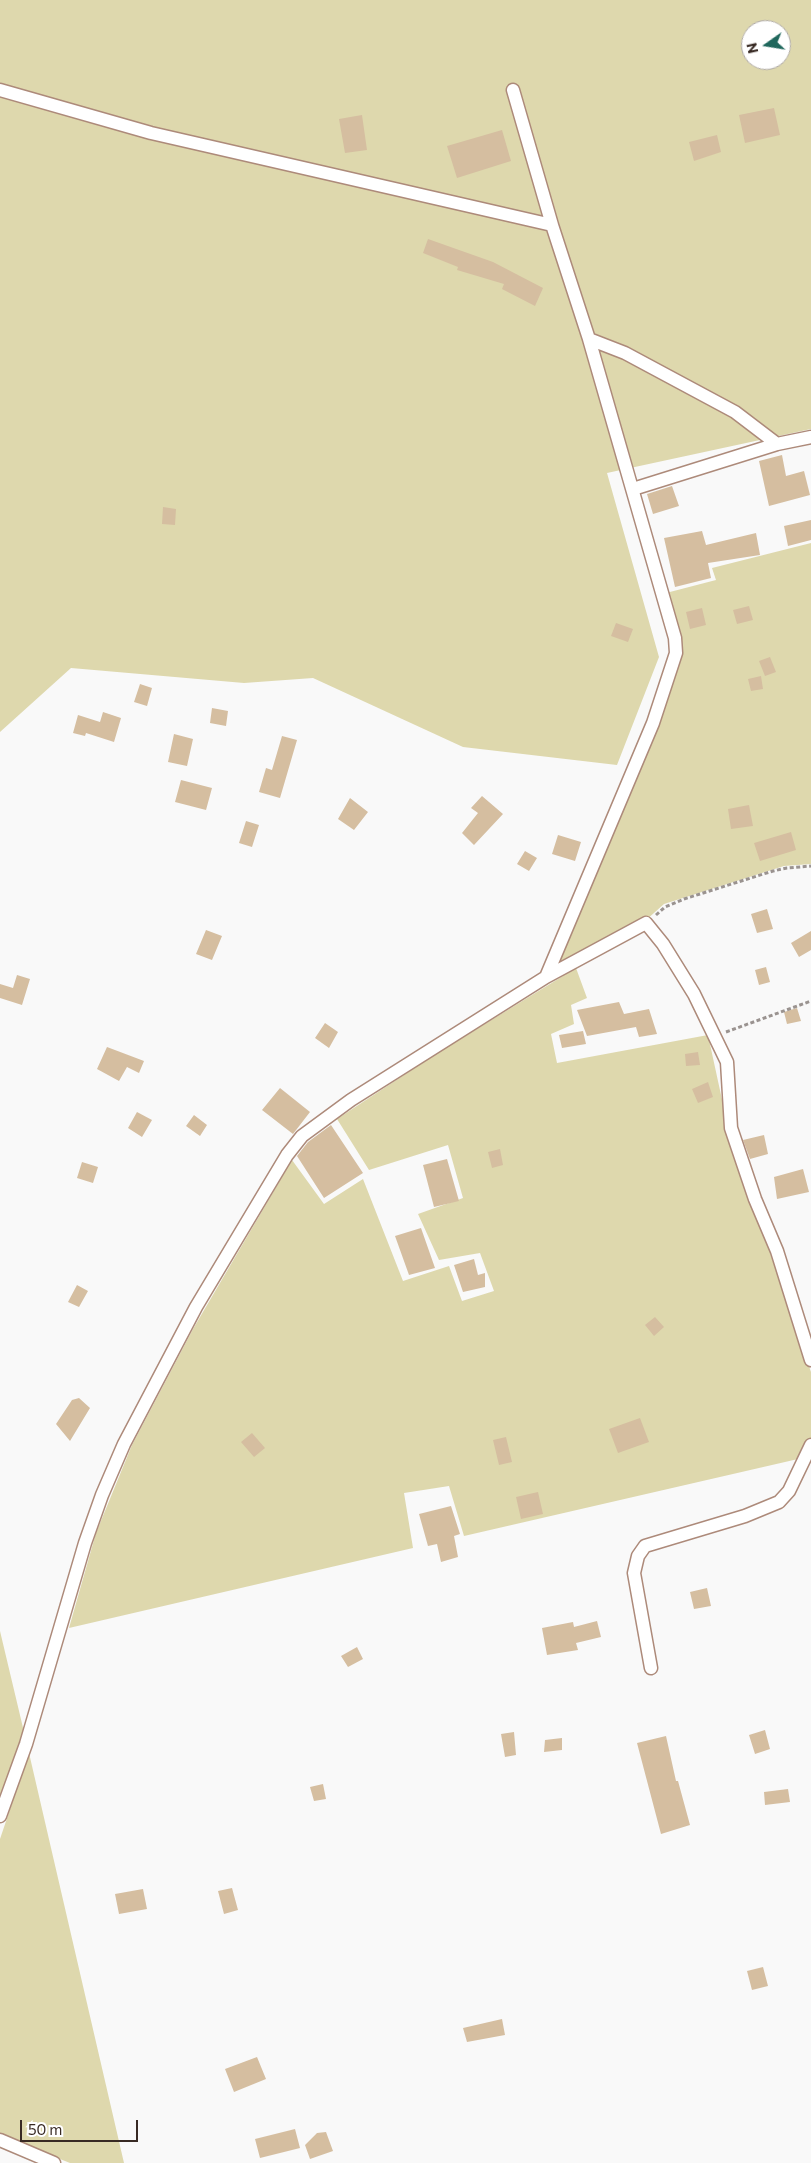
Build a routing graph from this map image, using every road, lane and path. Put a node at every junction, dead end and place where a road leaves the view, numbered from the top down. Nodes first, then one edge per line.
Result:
1 (0, 90) edge
2 (513, 90) dead end
3 (552, 225) junction
4 (589, 339) junction
5 (811, 437) edge
6 (777, 444) junction
7 (633, 489) junction
8 (811, 866) edge
9 (646, 924) junction
10 (546, 977) junction
11 (811, 1001) edge
12 (716, 1036) junction
13 (811, 1360) edge
14 (811, 1445) edge
15 (652, 1668) dead end
16 (0, 1816) edge
17 (0, 2140) edge
18 (54, 2163) edge

1 - 3 street
2 - 3 street
3 - 4 street
4 - 6 street
4 - 7 street
5 - 6 street
6 - 7 street
7 - 10 street
8 - 9 path
9 - 10 street
9 - 12 street
10 - 16 street
11 - 12 path
12 - 13 street
14 - 15 street
17 - 18 street

